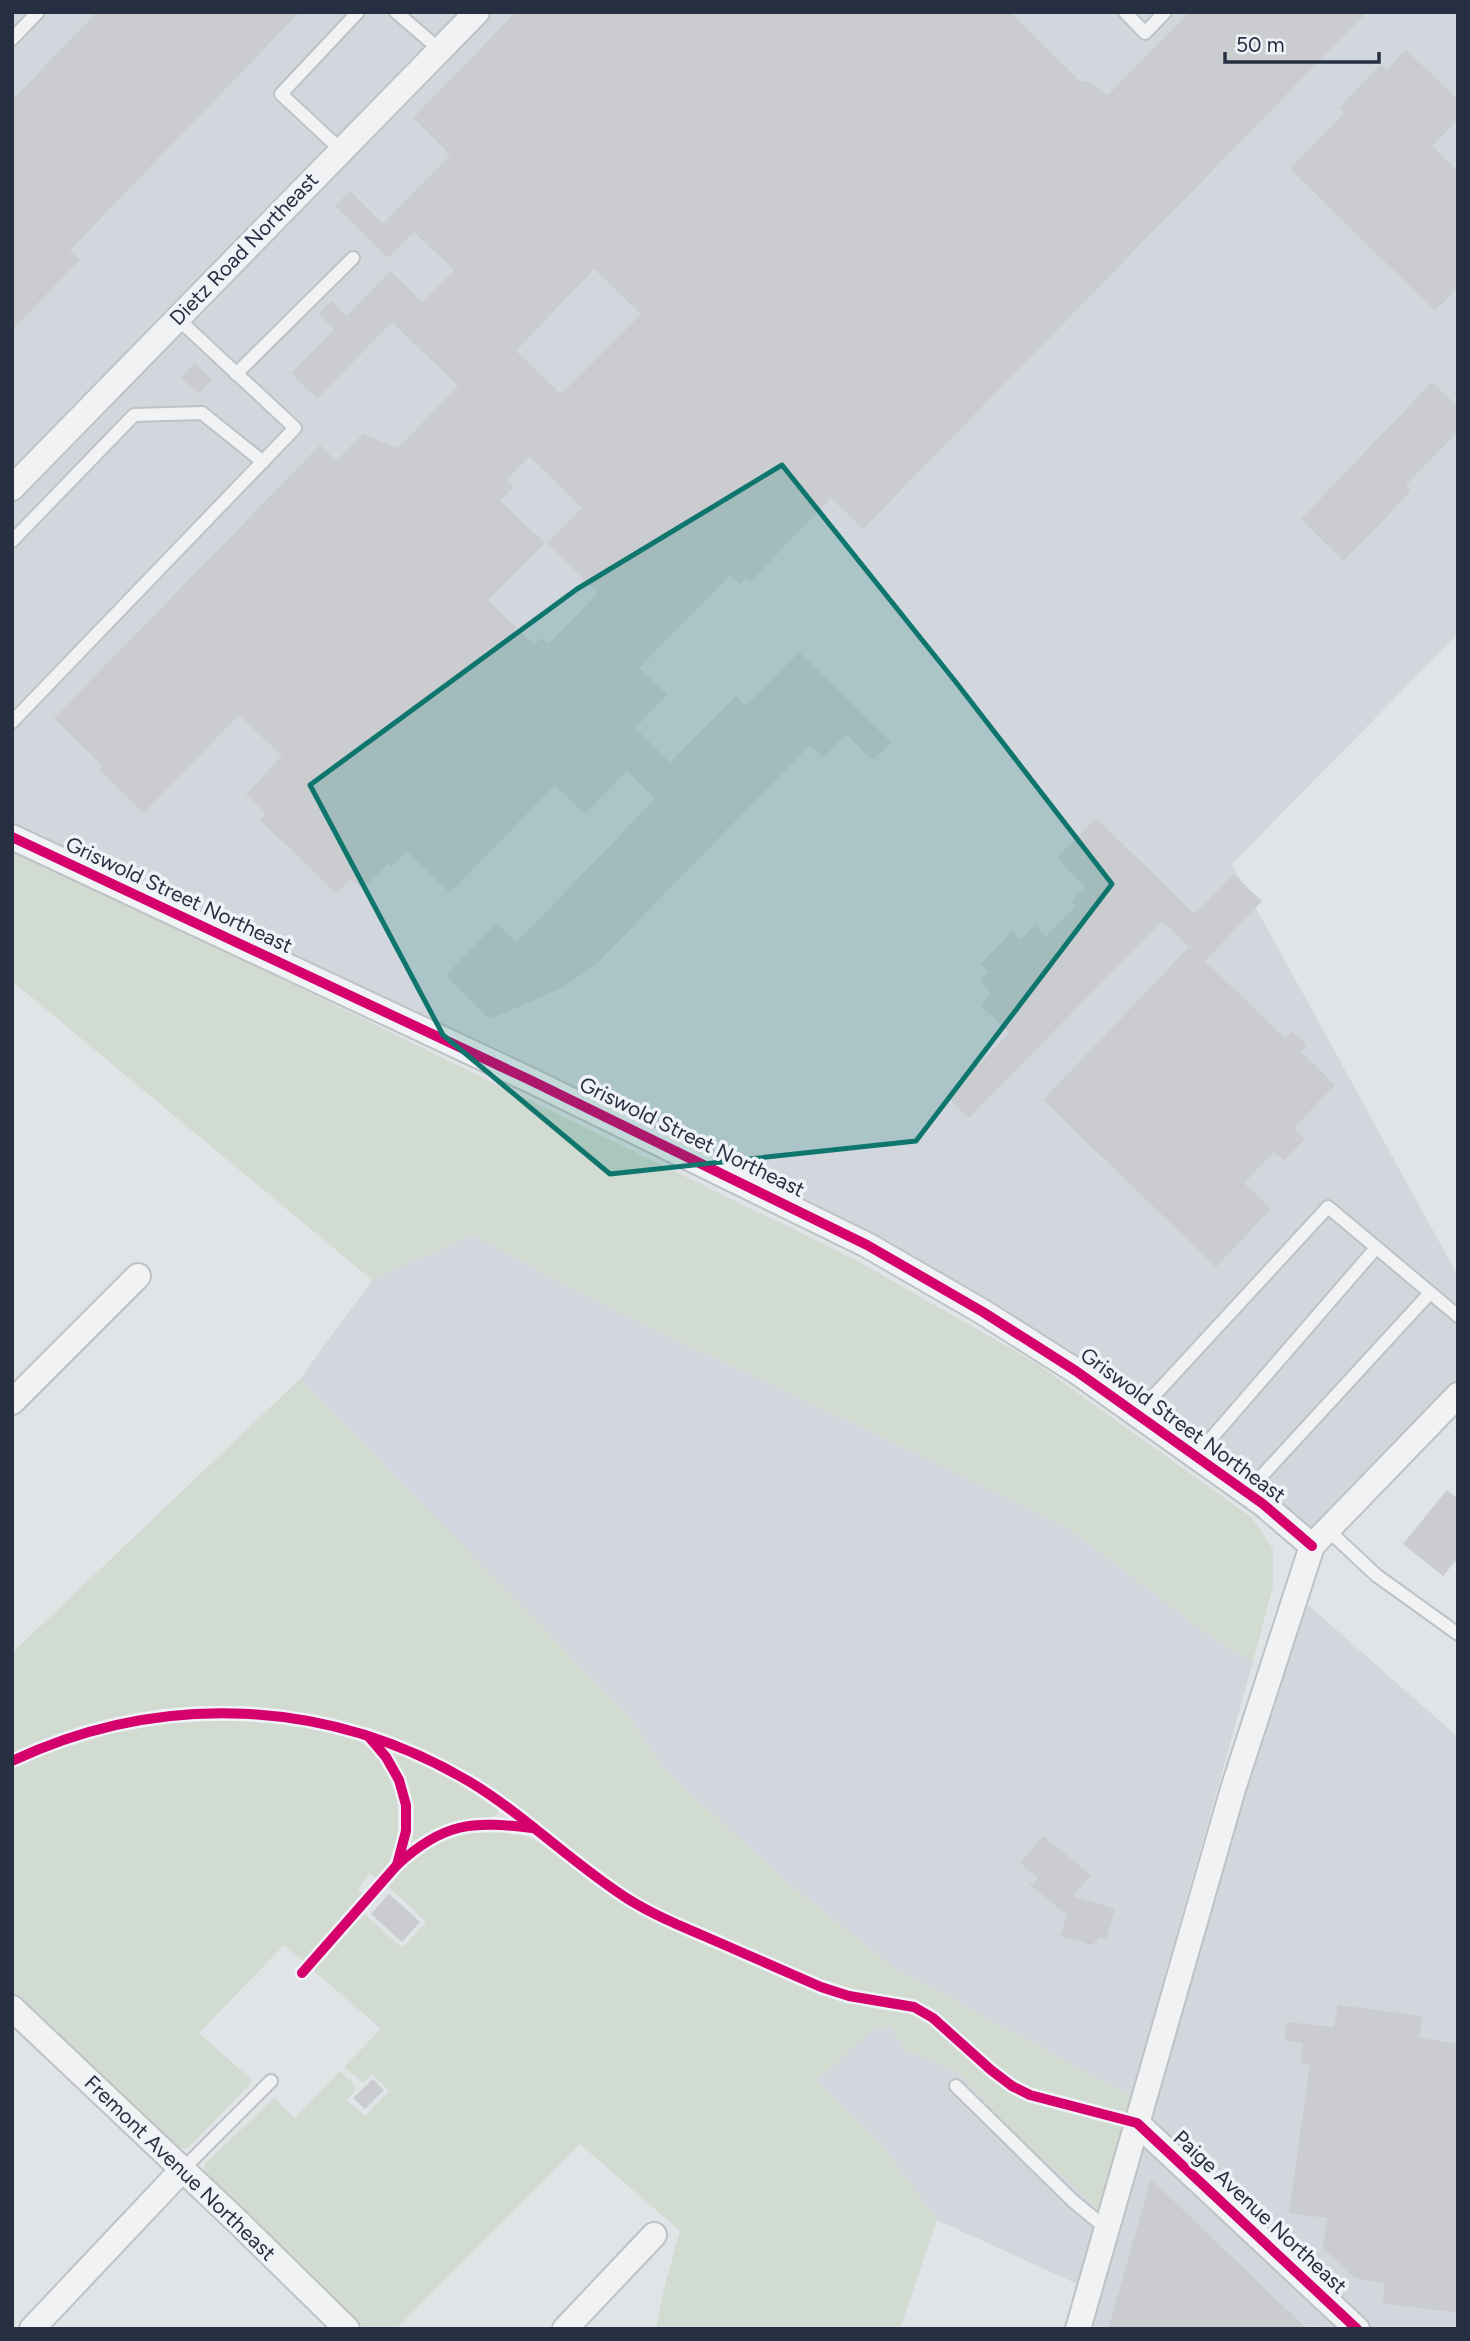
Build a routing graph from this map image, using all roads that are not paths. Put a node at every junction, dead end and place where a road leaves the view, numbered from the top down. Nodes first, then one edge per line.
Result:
1 (38, 12) edge
2 (358, 12) edge
3 (396, 12) edge
4 (477, 12) edge
5 (1125, 12) edge
6 (1165, 12) edge
7 (12, 39) edge
8 (440, 50) junction
9 (341, 150) junction
10 (353, 258) dead end
11 (177, 318) junction
12 (236, 374) junction
13 (263, 462) junction
14 (12, 488) edge
15 (12, 541) edge
16 (12, 722) edge
17 (12, 837) edge
18 (1377, 1248) junction
19 (138, 1276) dead end
20 (1430, 1293) junction
21 (1458, 1316) edge
22 (1458, 1395) edge
23 (12, 1402) edge
24 (1137, 1414) junction
25 (1196, 1456) junction
26 (1247, 1492) junction
27 (1320, 1538) junction
28 (1458, 1634) edge
29 (12, 2008) edge
30 (271, 2081) dead end
31 (956, 2086) dead end
32 (1137, 2123) junction
33 (182, 2170) junction
34 (1107, 2229) junction
35 (654, 2235) dead end
36 (32, 2329) edge
37 (347, 2329) edge
38 (565, 2329) edge
39 (1078, 2329) edge
40 (1357, 2329) edge

1 - 7 lane
2 - 9 lane
3 - 8 lane
4 - 8 street, Dietz Road Northeast
5 - 6 lane
8 - 9 street, Dietz Road Northeast
9 - 11 street, Dietz Road Northeast
10 - 12 lane
11 - 12 lane
11 - 14 street, Dietz Road Northeast
12 - 13 lane
13 - 15 lane
13 - 16 lane
17 - 24 street, Griswold Street Northeast
18 - 20 lane
18 - 24 lane
18 - 25 lane
19 - 23 street
20 - 21 lane
20 - 26 lane
22 - 27 street
24 - 25 street, Griswold Street Northeast
25 - 26 street, Griswold Street Northeast
26 - 27 street, Griswold Street Northeast
27 - 28 lane
27 - 32 street
29 - 33 street, Fremont Avenue Northeast
30 - 33 lane
31 - 34 lane
32 - 34 street
32 - 40 street, Paige Avenue Northeast
33 - 36 street
33 - 37 street, Fremont Avenue Northeast
34 - 39 street
35 - 38 street

